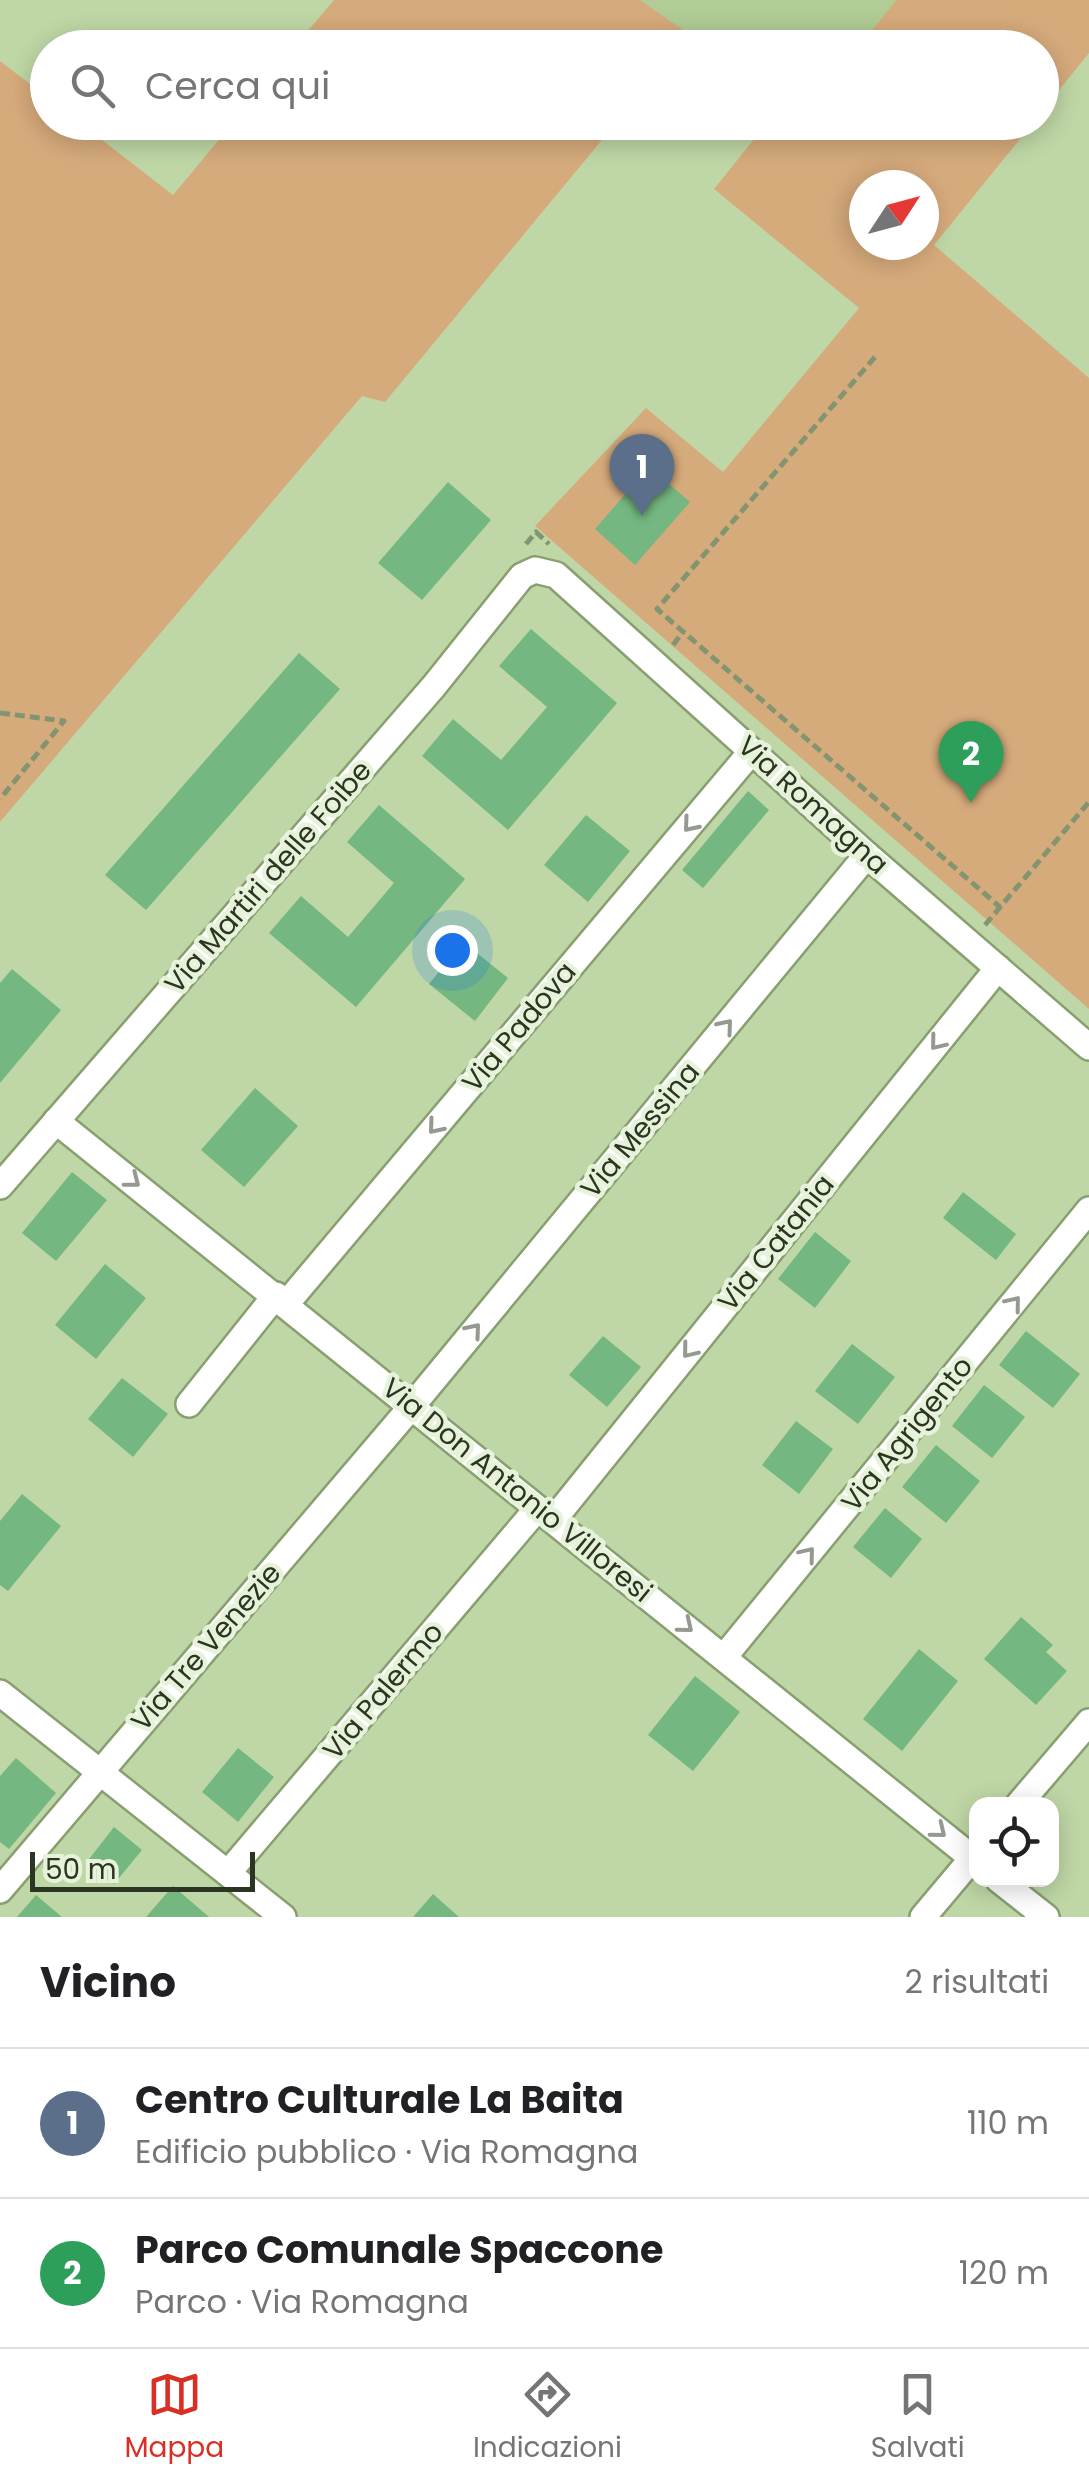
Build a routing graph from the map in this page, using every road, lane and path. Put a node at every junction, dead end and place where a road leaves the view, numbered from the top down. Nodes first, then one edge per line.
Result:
1 (875, 357) dead end
2 (535, 570) joint
3 (0, 713) edge
4 (752, 751) junction
5 (0, 799) edge
6 (1089, 802) edge
7 (868, 855) junction
8 (998, 968) junction
9 (1089, 1048) edge
10 (56, 1121) junction
11 (0, 1186) edge
12 (1089, 1210) edge
13 (281, 1299) junction
14 (189, 1404) dead end
15 (412, 1406) junction
16 (545, 1514) junction
17 (724, 1657) junction
18 (0, 1693) edge
19 (1089, 1722) edge
20 (100, 1771) junction
21 (1025, 1797) edge
22 (969, 1853) edge
23 (969, 1865) edge
24 (228, 1873) junction
25 (1008, 1887) edge
26 (0, 1890) edge
27 (284, 1917) edge
28 (924, 1917) edge
29 (1046, 1917) edge

1 - 6 path
2 - 4 street, Via Romagna
2 - 10 street, Via Martiri delle Foibe
3 - 5 path
4 - 7 street, Via Romagna
4 -> 13 street, Via Padova
7 - 8 street, Via Romagna
15 -> 7 street, Via Messina
8 - 9 street, Via Romagna
8 -> 16 street, Via Catania
10 - 11 street, Via Martiri delle Foibe
10 -> 13 street, Via Don Antonio Villoresi
17 -> 12 street, Via Agrigento
13 - 14 street, Via Padova
13 - 15 street, Via Don Antonio Villoresi
15 - 16 street, Via Don Antonio Villoresi
15 - 20 street, Via Tre Venezie
16 -> 17 street, Via Don Antonio Villoresi
16 - 24 street, Via Palermo
17 -> 22 street, Via Don Antonio Villoresi
18 - 20 street
19 - 21 street
20 - 24 street
20 - 26 street, Via Tre Venezie
23 - 28 street
24 - 27 street
25 - 29 street

